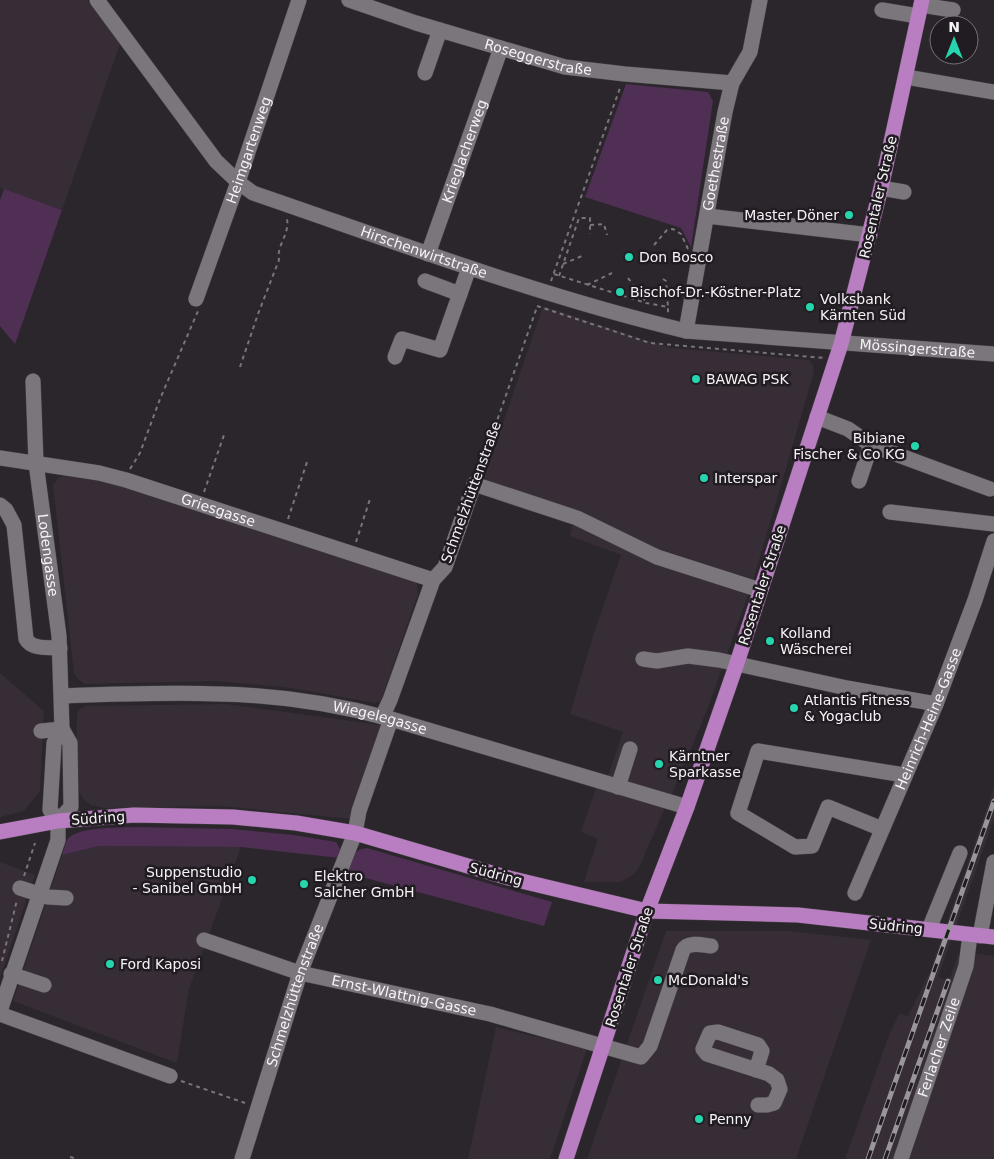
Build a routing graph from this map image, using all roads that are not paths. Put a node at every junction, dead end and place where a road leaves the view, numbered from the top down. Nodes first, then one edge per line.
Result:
1 (97, 0) edge
2 (299, 0) edge
3 (350, 0) edge
4 (760, 0) edge
5 (920, 7) edge
6 (882, 10) dead end
7 (952, 10) dead end
8 (440, 30) junction
9 (501, 48) junction
10 (425, 72) dead end
11 (906, 77) junction
12 (732, 82) junction
13 (994, 92) edge
14 (238, 182) junction
15 (881, 188) junction
16 (904, 192) dead end
17 (707, 216) junction
18 (870, 235) junction
19 (428, 254) junction
20 (469, 268) junction
21 (425, 282) dead end
22 (460, 294) junction
23 (197, 305) road end
24 (686, 331) junction
25 (841, 344) junction
26 (994, 354) edge
27 (395, 357) dead end
28 (33, 381) dead end
29 (817, 418) junction
30 (871, 446) junction
31 (0, 458) edge
32 (36, 463) junction
33 (859, 481) dead end
34 (990, 489) dead end
35 (0, 505) edge
36 (890, 512) dead end
37 (994, 524) edge
38 (994, 541) edge
39 (433, 580) junction
40 (760, 590) junction
41 (60, 648) junction
42 (643, 659) dead end
43 (736, 663) junction
44 (62, 696) junction
45 (936, 704) junction
46 (387, 718) junction
47 (62, 729) junction
48 (41, 730) dead end
49 (630, 750) dead end
50 (904, 775) junction
51 (618, 787) junction
52 (687, 807) junction
53 (58, 821) junction
54 (882, 829) junction
55 (0, 832) edge
56 (355, 833) junction
57 (960, 853) dead end
58 (994, 862) edge
59 (20, 888) road end
60 (855, 893) dead end
61 (39, 894) junction
62 (66, 898) dead end
63 (647, 911) junction
64 (929, 929) junction
65 (981, 936) edge
66 (204, 940) dead end
67 (711, 946) dead end
68 (300, 973) junction
69 (11, 974) junction
70 (44, 985) dead end
71 (0, 1012) edge
72 (604, 1046) junction
73 (756, 1070) dead end
74 (170, 1076) road end
75 (758, 1105) dead end
76 (242, 1159) edge
77 (566, 1159) edge
78 (901, 1159) edge

1 - 14 street, Hirschenwirtstraße
2 - 14 street, Heimgartenweg
3 - 8 street, Roseggerstraße
4 - 12 street, Goethestraße
5 - 6 street
5 - 7 street
5 - 11 main road, Rosentaler Straße
8 - 9 street, Roseggerstraße
8 - 10 street
9 - 12 street, Roseggerstraße
9 - 19 street, Krieglacherweg
11 - 13 street
11 - 15 main road, Rosentaler Straße
12 - 17 street, Goethestraße
14 - 19 street, Hirschenwirtstraße
14 - 23 street, Heimgartenweg
15 - 16 street
15 - 18 main road, Rosentaler Straße
17 - 18 street
17 - 24 street, Goethestraße
18 - 25 main road, Rosentaler Straße
19 - 20 street, Hirschenwirtstraße
20 - 22 street
20 - 24 street, Hirschenwirtstraße
21 - 22 street
22 - 27 street
24 - 25 street, Hirschenwirtstraße
25 - 26 street, Mössingerstraße
25 - 29 main road, Rosentaler Straße
28 - 32 street, Lodengasse
29 - 30 street
29 - 40 main road, Rosentaler Straße
30 - 33 street
30 - 34 street
31 - 32 street, Griesgasse
32 - 39 street, Griesgasse
32 - 41 street, Lodengasse
35 - 41 street
36 - 37 street
38 - 45 street, Heinrich-Heine-Gasse
39 - 40 street, Schmelzhüttenstraße
39 - 46 street, Schmelzhüttenstraße
40 - 43 main road, Rosentaler Straße
41 - 44 street, Lodengasse
42 - 43 street
43 - 45 street
43 - 52 main road, Rosentaler Straße
44 - 46 street, Wiegelegasse
44 - 47 street, Lodengasse
45 - 50 street, Heinrich-Heine-Gasse
46 - 51 street, Wiegelegasse
46 - 56 street, Schmelzhüttenstraße
47 - 48 street
47 - 53 street, Lodengasse
49 - 51 street
50 - 54 street, Heinrich-Heine-Gasse
50 - 54 street
51 - 52 street, Wiegelegasse
52 - 63 main road, Rosentaler Straße
53 - 55 main road, Südring
53 - 56 main road, Südring
53 - 61 street, Lodengasse
54 - 60 street, Heinrich-Heine-Gasse
56 - 63 main road, Südring
56 - 68 street, Schmelzhüttenstraße
57 - 64 street
58 - 65 street, Ferlacher Zeile
59 - 61 street
61 - 62 street
61 - 69 street, Lodengasse
63 - 64 main road, Südring
63 - 72 main road, Rosentaler Straße
64 - 65 main road, Südring
65 - 78 street, Ferlacher Zeile
66 - 68 street, Ernst-Wlattnig-Gasse
67 - 72 street, Ernst-Wlattnig-Gasse
68 - 72 street, Ernst-Wlattnig-Gasse
68 - 76 street, Schmelzhüttenstraße
69 - 70 street
69 - 71 street, Lodengasse
71 - 74 street
72 - 77 main road, Rosentaler Straße
73 - 75 street

